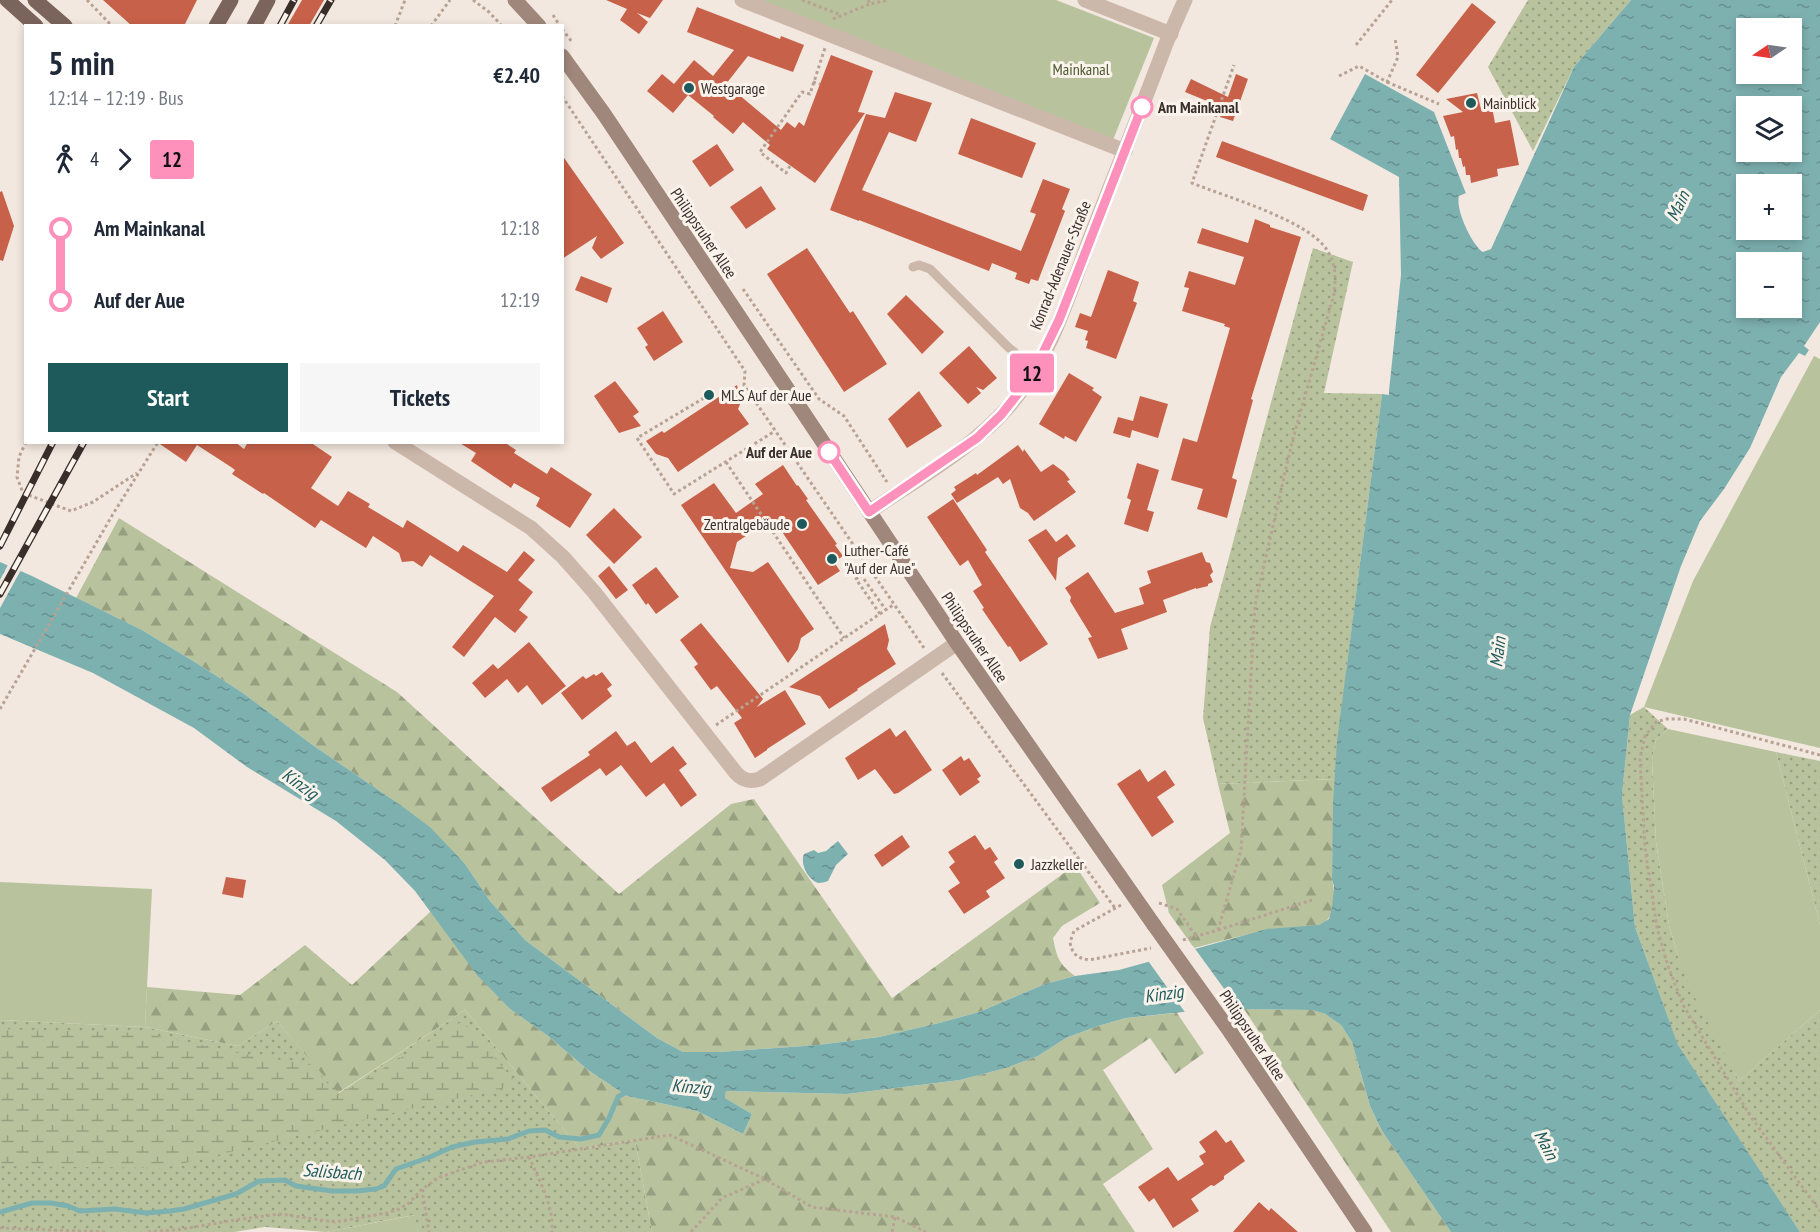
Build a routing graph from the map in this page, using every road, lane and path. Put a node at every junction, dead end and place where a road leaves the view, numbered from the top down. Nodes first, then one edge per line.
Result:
1 (7, 0) edge
2 (35, 0) edge
3 (87, 0) edge
4 (231, 0) edge
5 (268, 0) edge
6 (405, 0) edge
7 (450, 0) edge
8 (473, 0) edge
9 (515, 0) edge
10 (742, 0) edge
11 (802, 0) edge
12 (889, 0) edge
13 (1085, 0) edge
14 (1185, 0) edge
15 (1392, 0) edge
16 (869, 2) edge
17 (843, 16) junction
18 (34, 24) edge
19 (63, 24) edge
20 (110, 24) edge
21 (217, 24) edge
22 (255, 24) edge
23 (396, 24) edge
24 (432, 24) edge
25 (500, 24) edge
26 (536, 24) edge
27 (808, 27) junction
28 (1171, 34) junction
29 (830, 35) junction
30 (564, 36) edge
31 (1395, 38) dead end
32 (1356, 45) dead end
33 (569, 52) edge
34 (1234, 65) dead end
35 (1339, 76) dead end
36 (813, 82) junction
37 (1387, 82) junction
38 (820, 84) dead end
39 (564, 99) edge
40 (1439, 104) dead end
41 (1125, 151) junction
42 (790, 166) dead end
43 (913, 267) dead end
44 (740, 285) dead end
45 (1035, 369) junction
46 (709, 395) dead end
47 (776, 431) junction
48 (25, 444) edge
49 (157, 444) edge
50 (398, 444) edge
51 (726, 462) junction
52 (139, 472) junction
53 (889, 498) junction
54 (869, 512) junction
55 (893, 604) junction
56 (886, 609) junction
57 (880, 614) junction
58 (844, 638) junction
59 (957, 643) junction
60 (932, 659) junction
61 (0, 709) edge
62 (704, 733) junction
63 (1820, 755) edge
64 (1135, 898) junction
65 (1312, 900) dead end
66 (1159, 903) dead end
67 (1115, 908) junction
68 (1218, 930) junction
69 (1139, 951) dead end
70 (528, 1157) junction
71 (765, 1179) junction
72 (422, 1190) junction
73 (1820, 1211) edge
74 (896, 1217) junction
75 (0, 1228) edge
76 (107, 1232) edge
77 (148, 1232) edge
78 (429, 1232) edge
79 (552, 1232) edge
80 (691, 1232) edge
81 (892, 1232) edge
82 (926, 1232) edge
83 (1365, 1232) edge

1 - 18 main road
2 - 19 main road
3 - 20 path
4 - 21 main road
5 - 22 main road
6 - 23 path
7 - 24 path
8 - 25 path
9 - 26 main road
10 - 27 street
11 - 17 path
12 - 16 path
13 - 28 street
14 - 28 street, Konrad-Adenauer-Straße
15 - 32 path
16 - 17 path
17 - 27 path
27 - 29 street
28 - 41 street, Konrad-Adenauer-Straße
29 - 36 path
29 - 41 street
30 - 33 path
31 - 37 path
33 - 54 main road, Philippsruher Allee
34 - 68 path
35 - 37 path
36 - 38 path
36 - 42 path
37 - 40 path
39 - 47 path
41 - 45 street, Konrad-Adenauer-Straße
43 - 45 lane
44 - 53 path
45 - 53 street, Konrad-Adenauer-Straße
46 - 51 path
47 - 51 path
47 - 55 path
48 - 52 path
49 - 52 path
50 - 62 street
51 - 58 path
52 - 61 path
53 - 54 street, Konrad-Adenauer-Straße
54 - 59 main road, Philippsruher Allee
55 - 56 path
55 - 60 path
56 - 57 path
56 - 57 path
57 - 58 path
58 - 62 path
59 - 60 street
59 - 64 main road, Philippsruher Allee
60 - 62 street
60 - 67 path
63 - 73 path
64 - 67 path
64 - 83 main road, Philippsruher Allee, bridge
65 - 68 path
66 - 68 path
67 - 69 path
70 - 71 path
70 - 72 path
70 - 79 path
71 - 74 path
71 - 80 path
72 - 77 path
72 - 78 path
74 - 81 path
74 - 82 path
75 - 76 path

